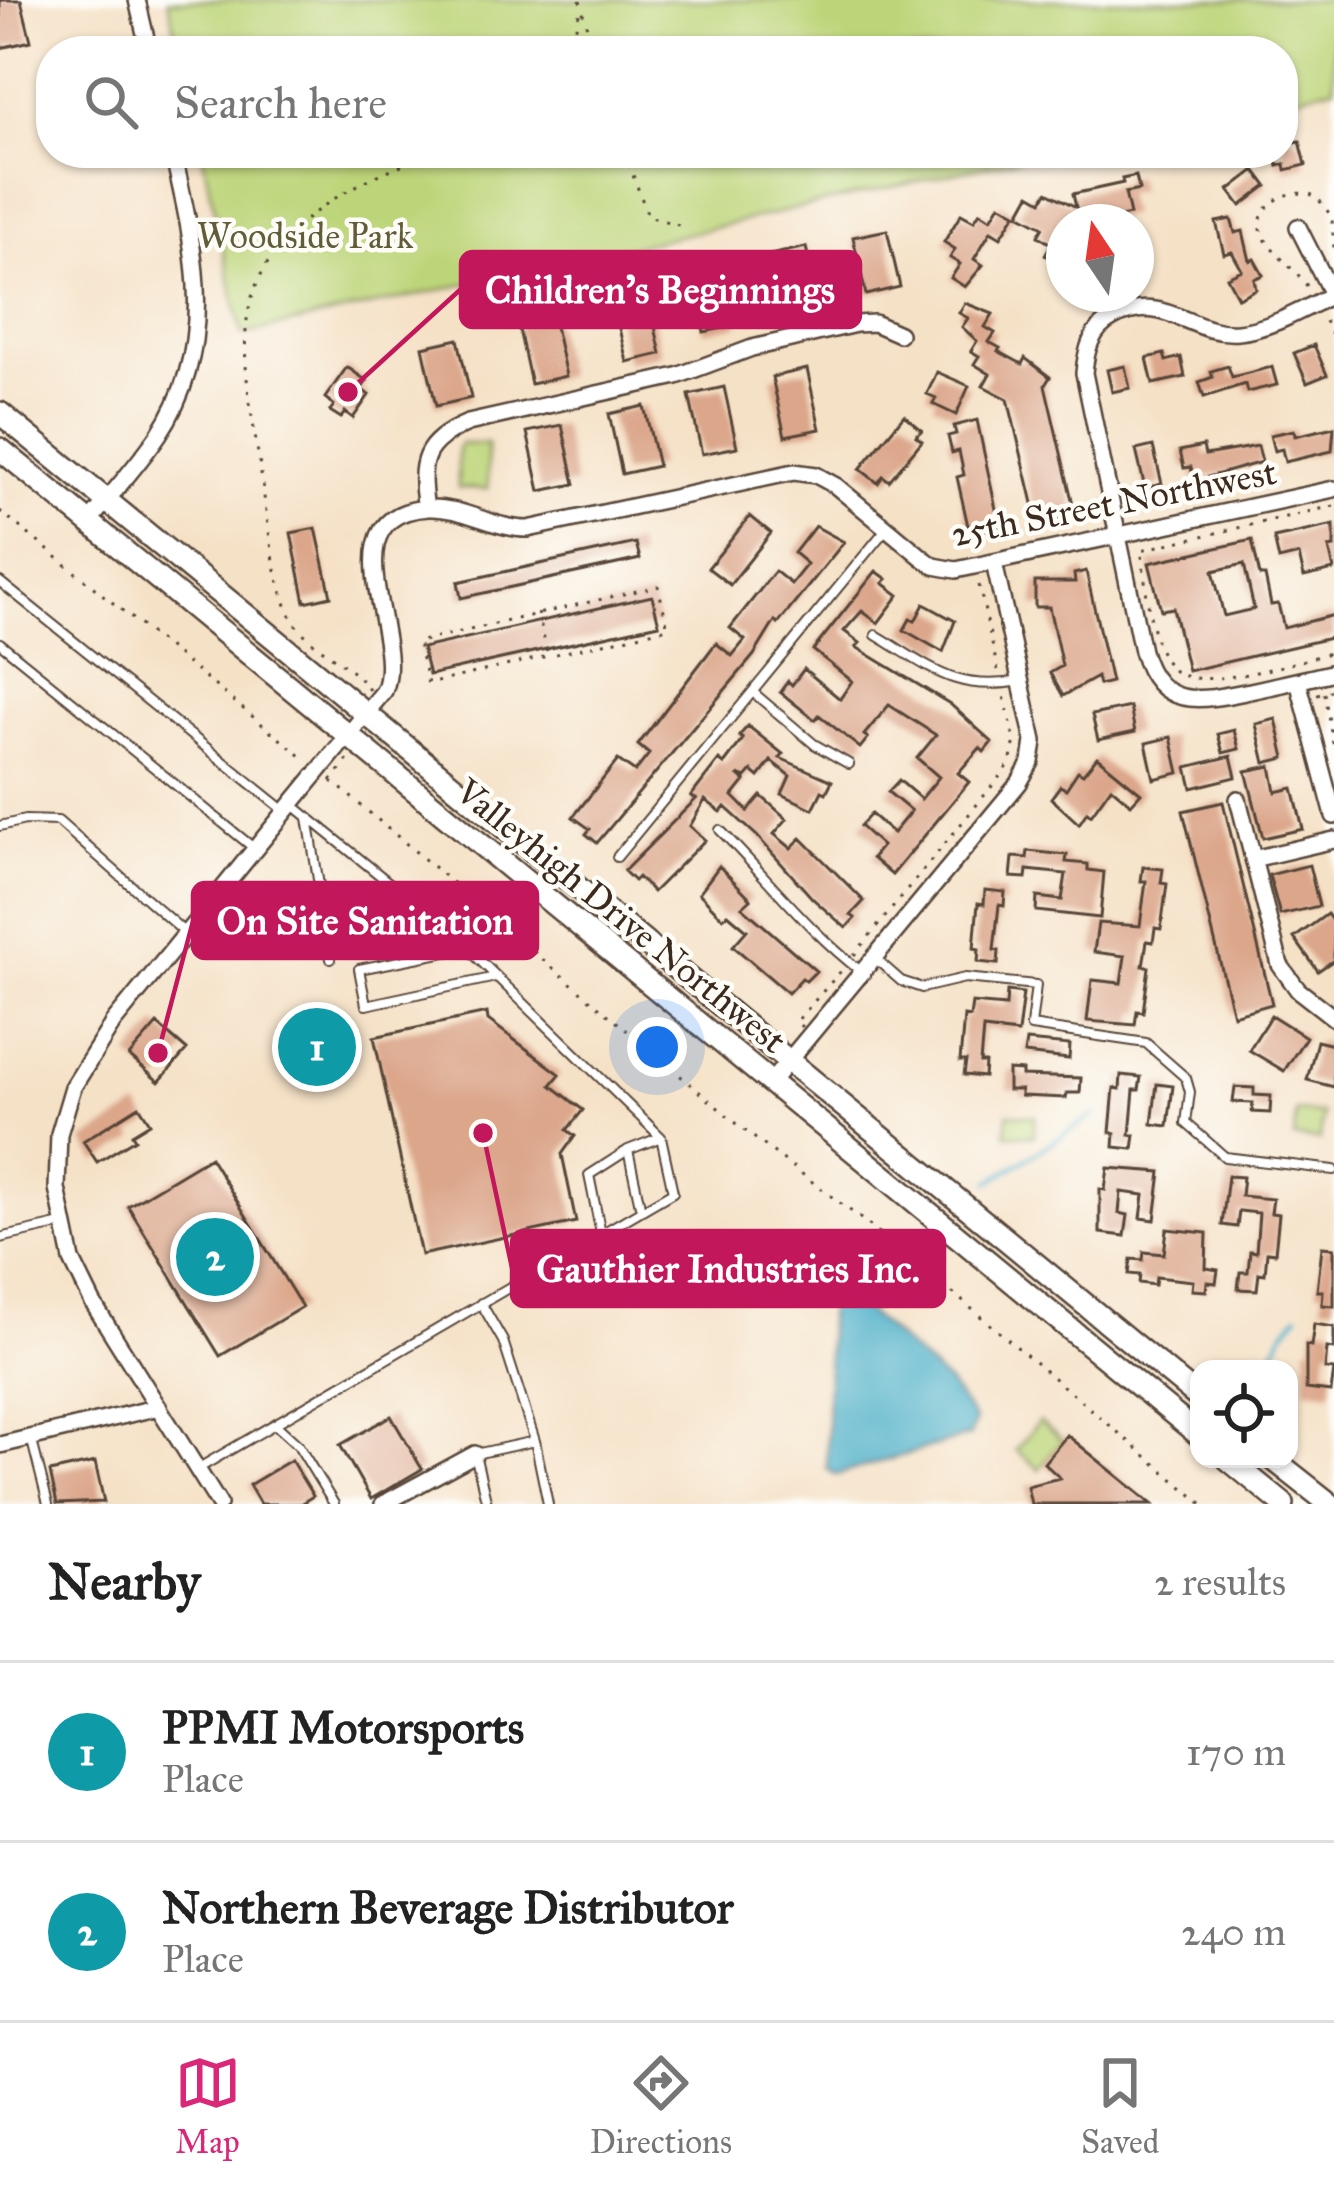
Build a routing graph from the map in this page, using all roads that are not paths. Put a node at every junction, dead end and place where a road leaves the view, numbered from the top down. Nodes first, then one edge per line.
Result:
1 (137, 0) edge
2 (145, 36) edge
3 (176, 168) edge
4 (1298, 226) dead end
5 (1334, 296) edge
6 (899, 334) dead end
7 (0, 412) edge
8 (0, 448) edge
9 (1334, 489) edge
10 (106, 500) junction
11 (426, 508) junction
12 (89, 522) junction
13 (887, 528) junction
14 (1119, 535) junction
15 (994, 563) junction
16 (0, 582) edge
17 (876, 635) dead end
18 (0, 643) edge
19 (1334, 672) edge
20 (1021, 680) junction
21 (1298, 681) junction
22 (754, 693) junction
23 (366, 713) junction
24 (349, 735) junction
25 (849, 764) dead end
26 (1238, 799) dead end
27 (289, 807) junction
28 (1334, 816) edge
29 (308, 817) junction
30 (0, 826) edge
31 (720, 830) dead end
32 (1334, 840) edge
33 (255, 849) junction
34 (617, 857) dead end
35 (1252, 859) junction
36 (185, 933) junction
37 (466, 947) junction
38 (874, 958) junction
39 (332, 959) dead end
40 (855, 967) junction
41 (497, 977) junction
42 (1334, 1018) edge
43 (788, 1061) junction
44 (771, 1082) junction
45 (661, 1137) junction
46 (628, 1150) junction
47 (1334, 1171) edge
48 (641, 1210) junction
49 (62, 1224) junction
50 (601, 1234) junction
51 (0, 1238) edge
52 (481, 1304) junction
53 (1190, 1391) edge
54 (159, 1407) junction
55 (275, 1424) junction
56 (1190, 1428) edge
57 (31, 1437) junction
58 (535, 1441) junction
59 (0, 1445) edge
60 (475, 1454) junction
61 (198, 1468) junction
62 (1239, 1468) edge
63 (1284, 1468) edge
64 (212, 1501) edge
65 (48, 1504) edge
66 (334, 1504) edge
67 (382, 1504) edge
68 (488, 1504) edge
69 (548, 1504) edge
70 (1283, 1504) edge
71 (1330, 1504) edge

1 - 2 street
3 - 10 street
4 - 5 street
5 - 14 street
6 - 11 street
7 - 10 main road, Valleyhigh Drive Northwest
8 - 12 main road, Valleyhigh Drive Northwest
9 - 14 street, 25th Street Northwest
10 - 12 street
10 - 23 main road, Valleyhigh Drive Northwest
11 - 13 street, 25th Street Northwest
11 - 23 street
12 - 24 main road, Valleyhigh Drive Northwest
13 - 15 street, 25th Street Northwest
13 - 22 lane
14 - 15 street, 25th Street Northwest
14 - 21 street
15 - 20 street
16 - 27 lane
17 - 20 lane
18 - 33 lane
19 - 21 street
20 - 38 street
21 - 28 street
22 - 25 lane
22 - 34 lane
23 - 24 street
23 - 43 main road, Valleyhigh Drive Northwest
24 - 27 street
24 - 44 main road, Valleyhigh Drive Northwest
26 - 35 street
27 - 29 lane
27 - 33 street
29 - 37 lane
29 - 39 lane
30 - 36 lane
31 - 40 lane
32 - 35 street
33 - 36 street
35 - 42 street
36 - 49 street
37 - 41 lane
37 - 41 lane
38 - 40 street
38 - 47 lane
40 - 43 street
41 - 45 lane
43 - 44 street
43 - 53 main road, Valleyhigh Drive Northwest
44 - 56 main road, Valleyhigh Drive Northwest
45 - 46 lane
45 - 48 lane
46 - 48 lane
46 - 50 lane
48 - 50 lane
49 - 51 lane
49 - 54 street
50 - 52 lane
52 - 55 lane
52 - 58 lane
54 - 57 street
54 - 61 street
55 - 61 lane
55 - 66 lane
57 - 59 street
57 - 65 lane
58 - 60 lane
58 - 69 lane
60 - 67 street
60 - 68 lane
61 - 64 street
62 - 70 main road
63 - 71 main road

